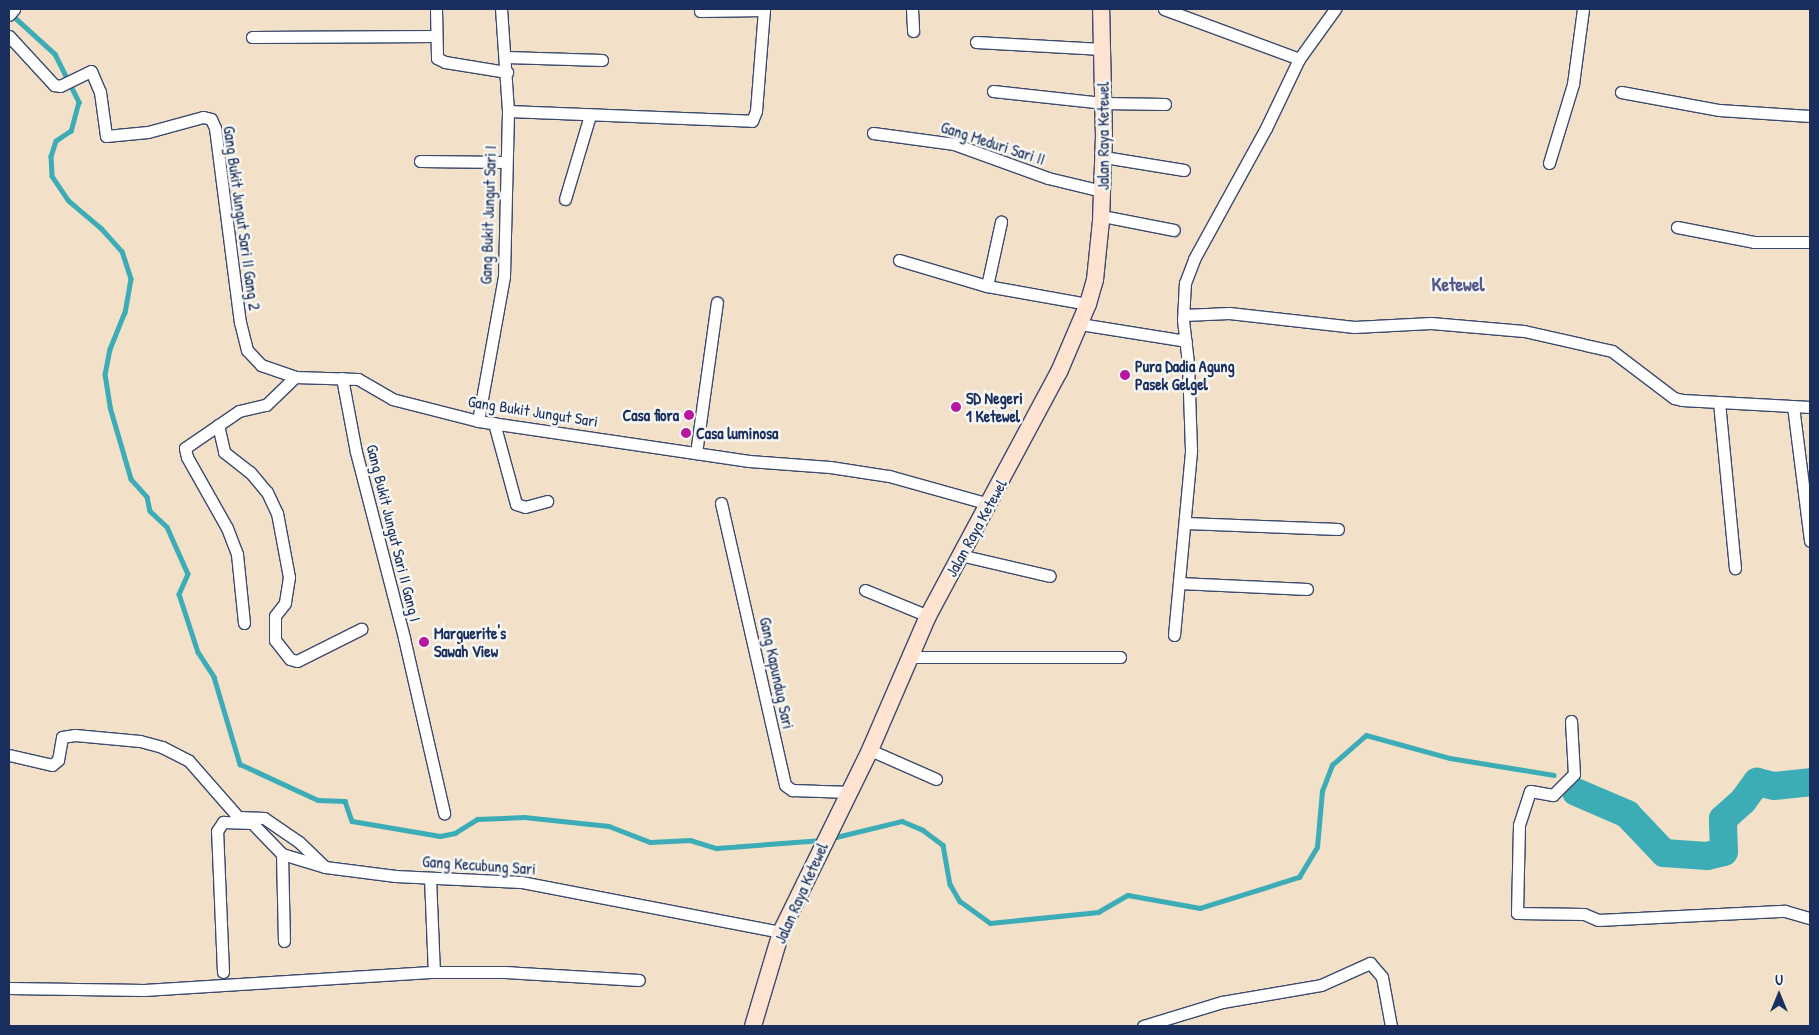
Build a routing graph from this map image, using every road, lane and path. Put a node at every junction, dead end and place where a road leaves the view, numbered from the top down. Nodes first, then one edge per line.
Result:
1 (436, 9) edge
2 (502, 9) edge
3 (912, 9) edge
4 (1101, 9) edge
5 (1164, 9) edge
6 (1335, 9) edge
7 (1583, 9) edge
8 (700, 11) dead end
9 (913, 31) dead end
10 (9, 36) edge
11 (436, 36) junction
12 (252, 37) dead end
13 (976, 42) dead end
14 (1102, 49) junction
15 (506, 57) junction
16 (1299, 59) junction
17 (602, 60) dead end
18 (507, 72) junction
19 (994, 91) dead end
20 (1620, 92) dead end
21 (1104, 103) junction
22 (1165, 104) dead end
23 (508, 111) junction
24 (590, 114) junction
25 (1810, 116) edge
26 (873, 133) dead end
27 (1104, 157) junction
28 (420, 161) dead end
29 (506, 162) junction
30 (1549, 163) dead end
31 (1184, 170) dead end
32 (1102, 191) junction
33 (565, 199) dead end
34 (1102, 216) junction
35 (1001, 222) dead end
36 (1677, 227) dead end
37 (1174, 230) dead end
38 (1810, 242) edge
39 (899, 260) dead end
40 (987, 286) junction
41 (717, 302) dead end
42 (1088, 304) junction
43 (1184, 315) junction
44 (1080, 324) junction
45 (1186, 341) junction
46 (295, 377) junction
47 (342, 378) junction
48 (1719, 402) junction
49 (1793, 406) junction
50 (1810, 407) edge
51 (478, 421) junction
52 (494, 423) junction
53 (218, 425) junction
54 (696, 453) junction
55 (547, 501) dead end
56 (721, 502) dead end
57 (989, 504) junction
58 (1186, 523) junction
59 (1338, 529) dead end
60 (1810, 541) edge
61 (960, 555) junction
62 (1735, 568) dead end
63 (1050, 576) dead end
64 (1179, 583) junction
65 (1307, 589) dead end
66 (865, 590) dead end
67 (928, 616) junction
68 (244, 623) dead end
69 (361, 629) dead end
70 (1174, 635) dead end
71 (909, 657) junction
72 (1120, 658) dead end
73 (1571, 721) dead end
74 (870, 750) junction
75 (9, 755) edge
76 (936, 779) dead end
77 (850, 792) junction
78 (444, 813) dead end
79 (282, 854) junction
80 (325, 868) junction
81 (430, 878) junction
82 (1810, 918) edge
83 (781, 932) junction
84 (284, 941) dead end
85 (223, 972) dead end
86 (434, 972) junction
87 (639, 980) dead end
88 (9, 988) edge
89 (753, 1026) edge
90 (1143, 1026) edge
91 (1391, 1026) edge

1 - 11 street
2 - 15 street, Gang Bukit Jungut Sari I
3 - 9 street
4 - 14 main road, Jalan Raya Ketewel
5 - 16 street
6 - 16 street
7 - 30 street
8 - 24 street
10 - 46 street, Gang Bukit Jungut Sari II Gang 2
11 - 12 street
11 - 18 street
13 - 14 street
14 - 21 main road, Jalan Raya Ketewel
15 - 17 street
15 - 18 street, Gang Bukit Jungut Sari I
16 - 43 street
18 - 23 street, Gang Bukit Jungut Sari I
19 - 21 street
20 - 25 street
21 - 22 street
21 - 27 main road, Jalan Raya Ketewel
23 - 24 street
23 - 29 street, Gang Bukit Jungut Sari I
24 - 33 street
26 - 32 street, Gang Meduri Sari II
27 - 31 street
27 - 32 main road, Jalan Raya Ketewel
28 - 29 street
29 - 51 street, Gang Bukit Jungut Sari I
32 - 34 main road, Jalan Raya Ketewel
34 - 37 street
34 - 42 main road, Jalan Raya Ketewel
35 - 40 street
36 - 38 street
39 - 40 street
40 - 42 street
41 - 54 street
42 - 44 main road, Jalan Raya Ketewel
43 - 45 street
43 - 48 street
44 - 45 street
44 - 57 main road, Jalan Raya Ketewel
45 - 58 street
46 - 47 street, Gang Bukit Jungut Sari II Gang 2
46 - 53 street
47 - 51 street, Gang Bukit Jungut Sari
47 - 78 street, Gang Bukit Jungut Sari II Gang I
48 - 49 street
48 - 62 street
49 - 50 street
49 - 60 street
51 - 52 street, Gang Bukit Jungut Sari
52 - 54 street, Gang Bukit Jungut Sari
52 - 55 street
53 - 68 street
53 - 69 street
54 - 57 street, Gang Bukit Jungut Sari
56 - 77 street, Gang Kapundug Sari
57 - 61 main road, Jalan Raya Ketewel
58 - 59 street
58 - 64 street
61 - 63 street
61 - 67 main road, Jalan Raya Ketewel
64 - 65 street
64 - 70 street
66 - 67 street
67 - 71 main road, Jalan Raya Ketewel
71 - 72 street
71 - 74 main road, Jalan Raya Ketewel
73 - 82 street
74 - 76 street
74 - 77 main road, Jalan Raya Ketewel
75 - 80 street
77 - 83 main road, Jalan Raya Ketewel
79 - 80 street, Gang Kecubung Sari
79 - 84 street
79 - 85 street, Gang Kecubung Sari
80 - 81 street, Gang Kecubung Sari
81 - 83 street, Gang Kecubung Sari
81 - 86 street
83 - 89 main road, Jalan Raya Ketewel
86 - 87 street
86 - 88 street
90 - 91 street

